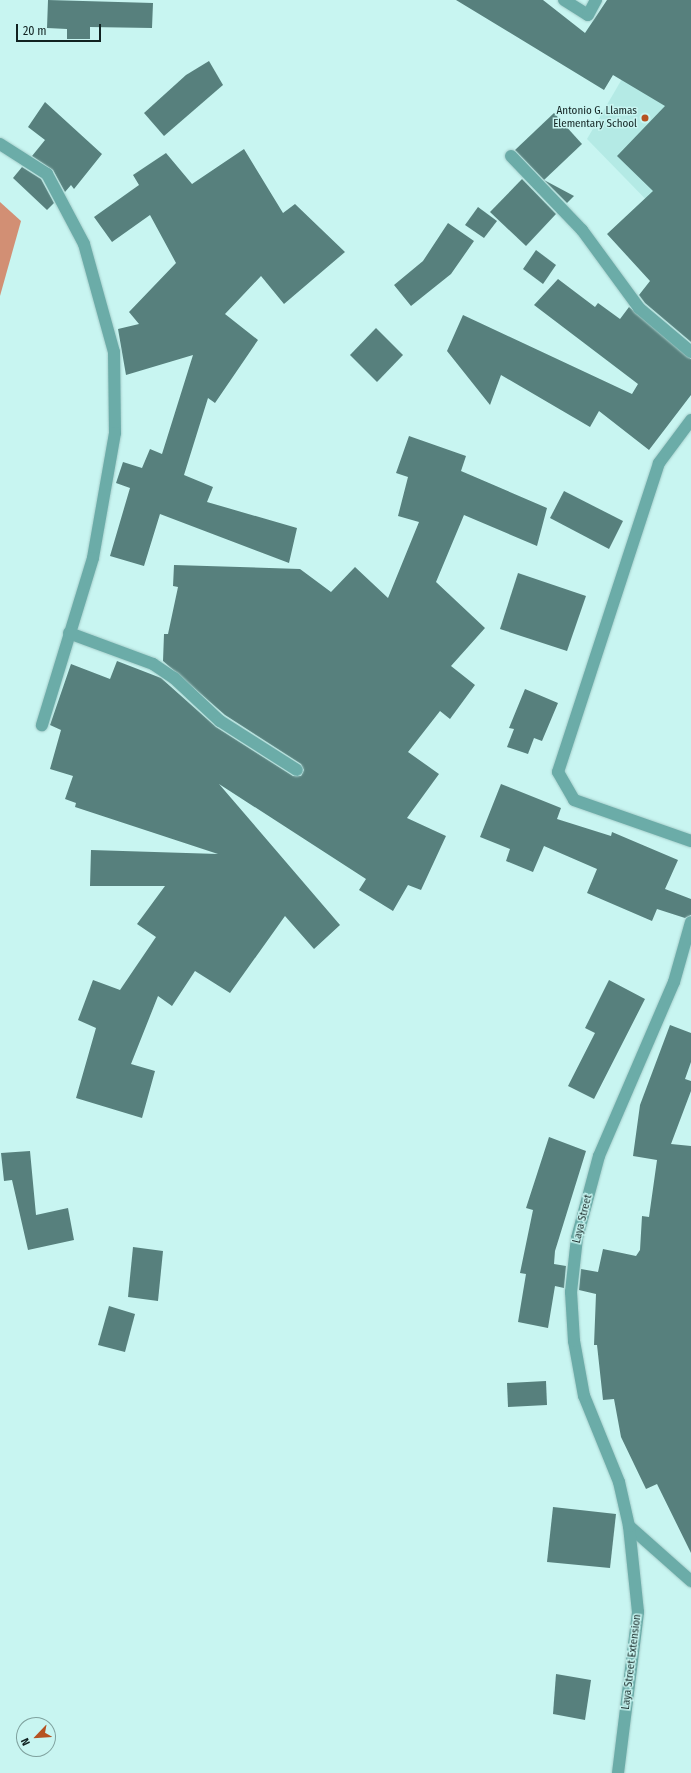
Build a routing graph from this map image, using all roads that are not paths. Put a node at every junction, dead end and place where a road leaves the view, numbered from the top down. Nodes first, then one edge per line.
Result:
1 (564, 0) edge
2 (596, 0) edge
3 (0, 144) edge
4 (511, 156) dead end
5 (691, 352) edge
6 (691, 420) edge
7 (69, 633) junction
8 (42, 725) dead end
9 (297, 770) dead end
10 (691, 841) edge
11 (691, 922) edge
12 (629, 1526) junction
13 (691, 1582) edge
14 (618, 1773) edge

1 - 2 street
3 - 7 street
4 - 5 street
6 - 10 street
7 - 8 street
7 - 9 street
11 - 12 street, Laya Street
12 - 13 street
12 - 14 street, Laya Street Extension

